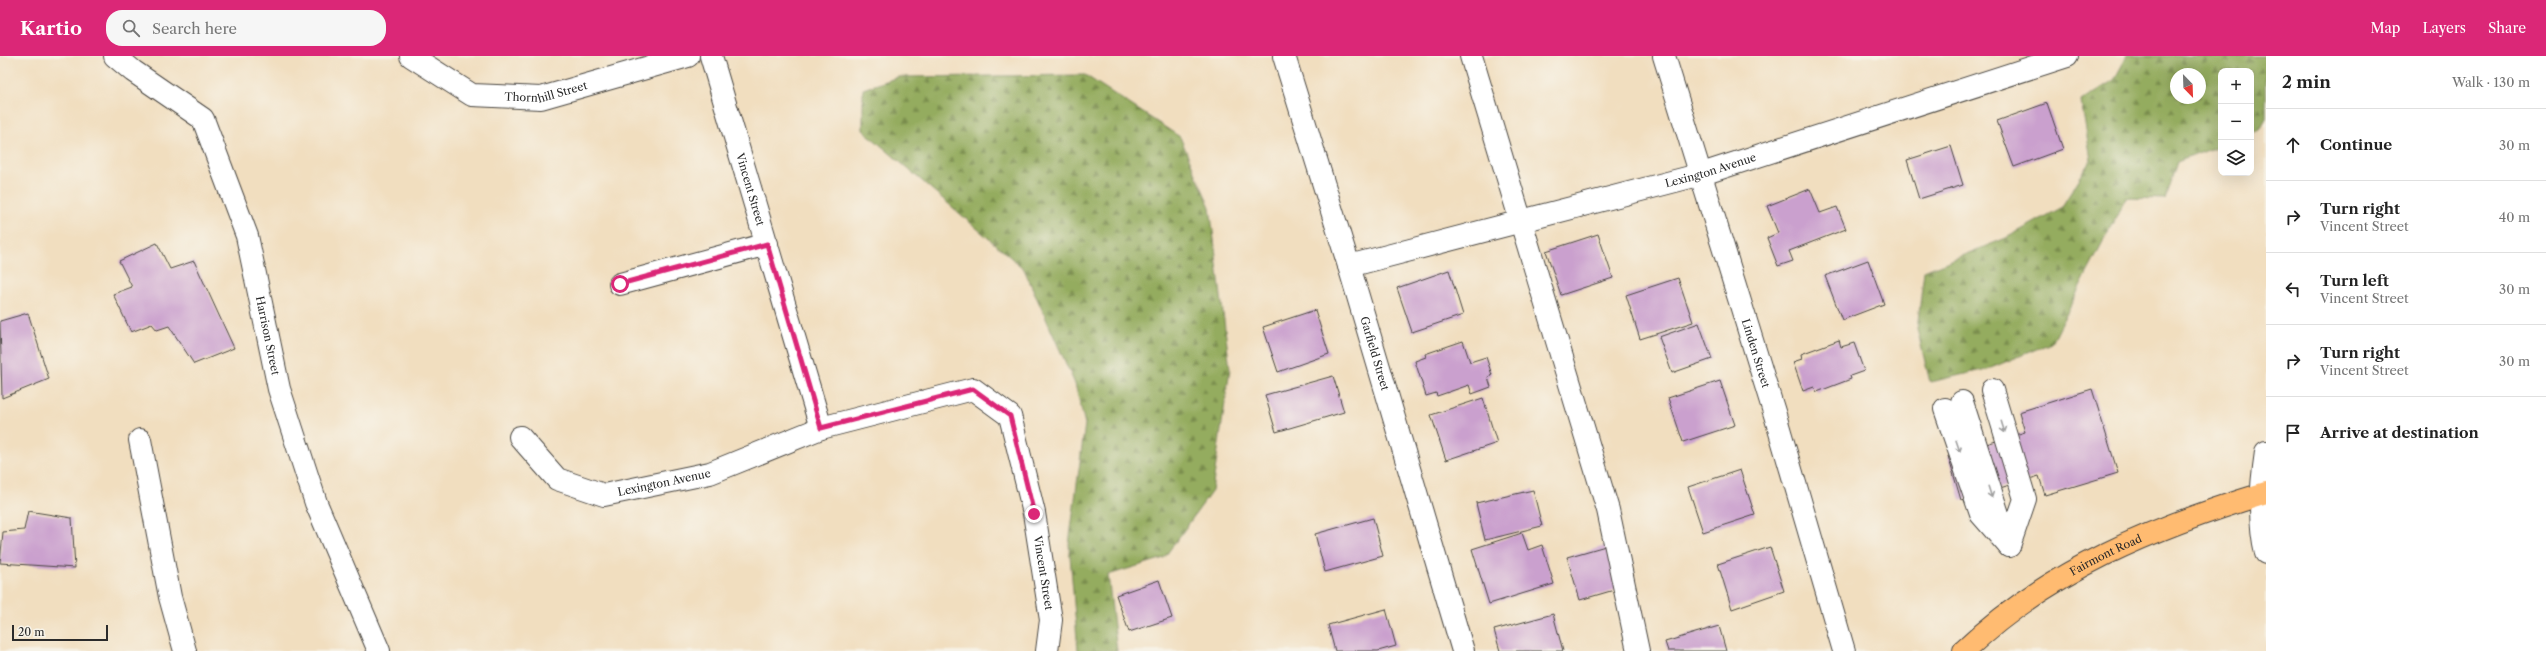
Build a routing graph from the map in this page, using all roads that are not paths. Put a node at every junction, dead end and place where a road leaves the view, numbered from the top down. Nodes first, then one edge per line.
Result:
1 (115, 56) edge
2 (410, 56) edge
3 (688, 56) edge
4 (711, 56) edge
5 (1284, 56) edge
6 (1471, 56) edge
7 (1664, 56) edge
8 (2067, 56) edge
9 (1702, 174) junction
10 (1522, 221) junction
11 (767, 244) junction
12 (1349, 266) junction
13 (620, 284) dead end
14 (821, 428) junction
15 (520, 437) dead end
16 (140, 440) dead end
17 (2266, 452) edge
18 (2263, 494) edge
19 (2009, 546) joint
20 (2266, 553) edge
21 (185, 651) edge
22 (379, 651) edge
23 (1047, 651) edge
24 (1463, 651) edge
25 (1638, 651) edge
26 (1844, 651) edge
27 (1964, 651) edge

1 - 22 street, Harrison Street
2 - 3 street, Thornhill Street
4 - 11 street, Vincent Street
5 - 12 street, Garfield Street
6 - 10 street
7 - 9 street, Linden Street
8 - 9 street, Lexington Avenue
9 - 10 street, Lexington Avenue
9 - 26 street, Linden Street
10 - 12 street, Lexington Avenue
10 - 25 street
11 - 13 street
11 - 14 street, Vincent Street
12 - 24 street, Garfield Street
14 - 15 street, Lexington Avenue
14 - 23 street, Vincent Street
16 - 21 street
17 - 18 street
18 - 20 street
18 - 27 main road, Fairmont Road
19 - 19 street

